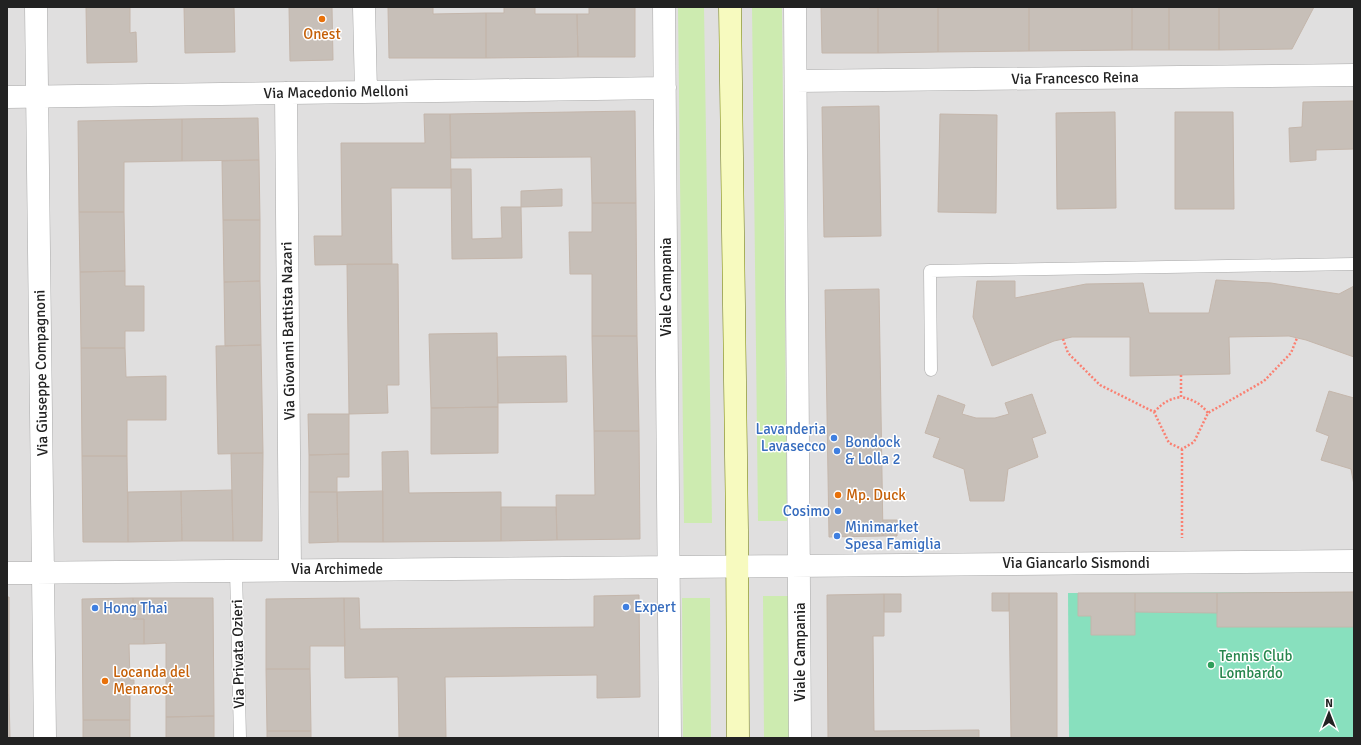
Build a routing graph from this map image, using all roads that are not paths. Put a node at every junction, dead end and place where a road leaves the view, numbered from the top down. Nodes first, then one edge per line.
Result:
1 (36, 7) edge
2 (364, 7) edge
3 (664, 7) edge
4 (730, 7) edge
5 (795, 7) edge
6 (1354, 76) edge
7 (796, 81) junction
8 (665, 88) junction
9 (366, 92) junction
10 (286, 93) junction
11 (37, 96) junction
12 (7, 97) edge
13 (1354, 264) edge
14 (931, 370) dead end
15 (1354, 561) edge
16 (737, 566) junction
17 (799, 566) junction
18 (668, 567) junction
19 (236, 570) junction
20 (290, 570) junction
21 (43, 572) junction
22 (7, 573) edge
23 (45, 738) edge
24 (240, 738) edge
25 (670, 738) edge
26 (738, 738) edge
27 (800, 738) edge

1 - 11 street, Via Giuseppe Compagnoni
2 - 9 street
3 - 8 street, Viale Campania
4 - 16 main road
5 - 7 street, Viale Campania
6 - 7 street, Via Francesco Reina
7 - 17 street, Viale Campania
8 - 9 street, Via Macedonio Melloni
8 - 18 street, Viale Campania
9 - 10 street, Via Macedonio Melloni
10 - 11 street, Via Macedonio Melloni
10 - 20 street, Via Giovanni Battista Nazari
11 - 12 street, Via Macedonio Melloni
11 - 21 street, Via Giuseppe Compagnoni
13 - 14 lane
15 - 17 street, Via Giancarlo Sismondi
16 - 17 street
16 - 18 street
16 - 26 main road
17 - 27 street, Viale Campania
18 - 20 street, Via Archimede
18 - 25 street, Viale Campania
19 - 20 street, Via Archimede
19 - 21 street, Via Archimede
19 - 24 lane, Via Privata Ozieri
21 - 22 street, Via Archimede
21 - 23 street, Via Giuseppe Compagnoni

